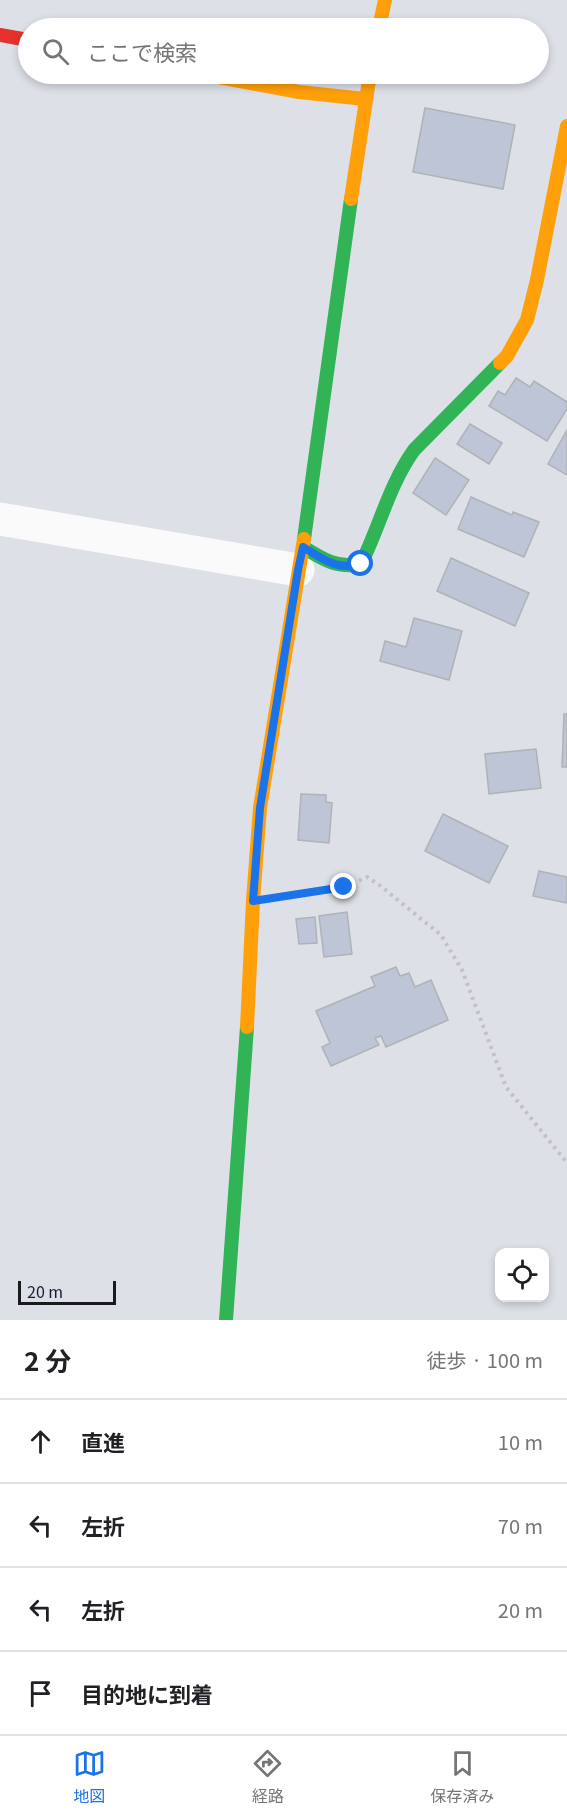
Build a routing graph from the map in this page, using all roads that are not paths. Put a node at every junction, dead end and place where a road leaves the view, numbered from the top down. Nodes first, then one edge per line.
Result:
1 (385, 0) edge
2 (381, 18) edge
3 (0, 35) edge
4 (18, 38) edge
5 (256, 84) edge
6 (368, 84) edge
7 (365, 99) junction
8 (567, 126) edge
9 (0, 519) edge
10 (301, 559) junction
11 (226, 1320) edge

1 - 2 street
3 - 4 street
5 - 7 street
6 - 7 street
7 - 10 street
8 - 10 street
9 - 10 street
10 - 11 street

